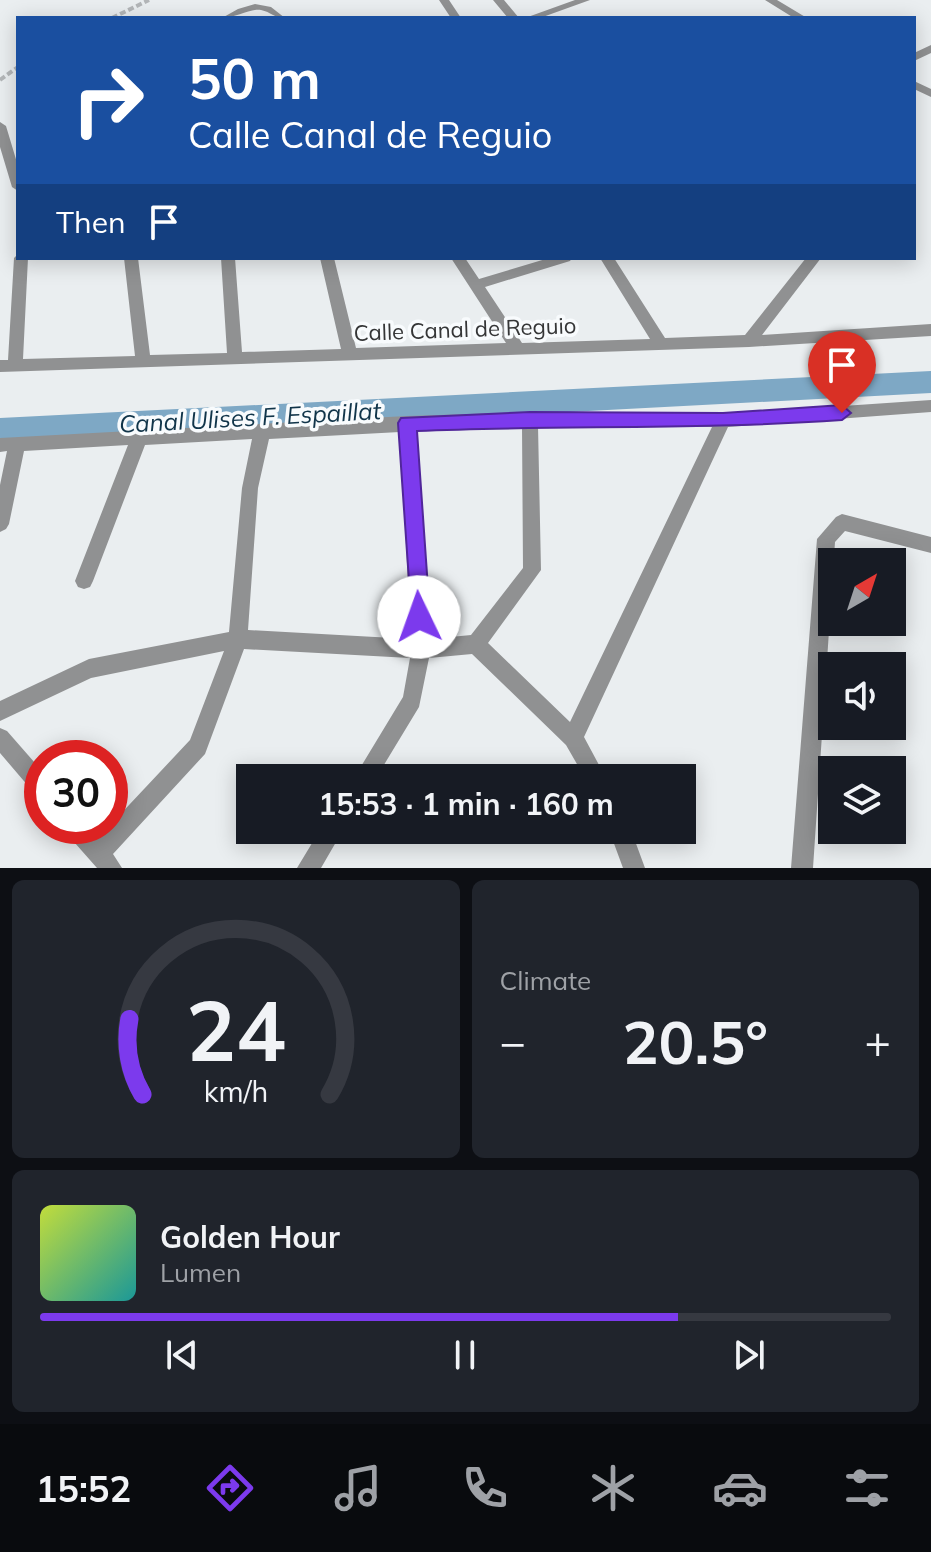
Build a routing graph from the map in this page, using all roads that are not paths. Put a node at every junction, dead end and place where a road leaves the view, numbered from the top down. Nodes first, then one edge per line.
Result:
1 (498, 0) edge
2 (585, 0) edge
3 (770, 0) edge
4 (231, 16) edge
5 (277, 16) edge
6 (512, 16) edge
7 (536, 16) edge
8 (798, 16) edge
9 (6, 135) edge
10 (16, 178) edge
11 (21, 260) edge
12 (131, 260) edge
13 (228, 260) edge
14 (327, 260) edge
15 (459, 260) edge
16 (558, 260) edge
17 (608, 260) edge
18 (812, 260) edge
19 (476, 285) junction
20 (931, 330) edge
21 (749, 341) junction
22 (660, 343) junction
23 (518, 349) junction
24 (350, 355) junction
25 (235, 360) junction
26 (143, 363) junction
27 (8, 366) edge
28 (931, 406) edge
29 (530, 419) junction
30 (723, 421) junction
31 (407, 423) junction
32 (262, 432) junction
33 (139, 438) junction
34 (9, 445) edge
35 (0, 524) edge
36 (931, 545) edge
37 (84, 581) dead end
38 (238, 639) junction
39 (476, 644) junction
40 (421, 649) junction
41 (0, 711) edge
42 (0, 738) edge
43 (573, 738) junction
44 (373, 764) edge
45 (588, 764) edge
46 (24, 766) edge
47 (90, 844) edge
48 (323, 844) edge
49 (625, 844) edge
50 (104, 861) edge
51 (308, 868) edge
52 (634, 868) edge
53 (802, 868) edge

1 - 6 street
2 - 7 street
3 - 8 street
4 - 5 street
9 - 10 street
11 - 27 street
12 - 26 street
13 - 25 street
14 - 24 street
15 - 19 street
16 - 19 street
17 - 22 street
18 - 21 street
19 - 23 street
20 - 21 street, Calle Canal de Reguio
21 - 22 street, Calle Canal de Reguio
22 - 23 street, Calle Canal de Reguio
23 - 24 street, Calle Canal de Reguio
24 - 25 street, Calle Canal de Reguio
25 - 26 street, Calle Canal de Reguio
26 - 27 street, Calle Canal de Reguio
28 - 30 street
29 - 30 street
29 - 31 street
29 - 39 street
30 - 43 street
31 - 32 street
31 - 40 street
32 - 33 street
32 - 38 street
33 - 34 street
33 - 37 street
34 - 35 street
36 - 53 street
38 - 40 street
38 - 41 street
38 - 50 street
39 - 40 street
39 - 43 street
40 - 44 street
42 - 46 street
43 - 45 street
47 - 50 street
48 - 51 street
49 - 52 street

